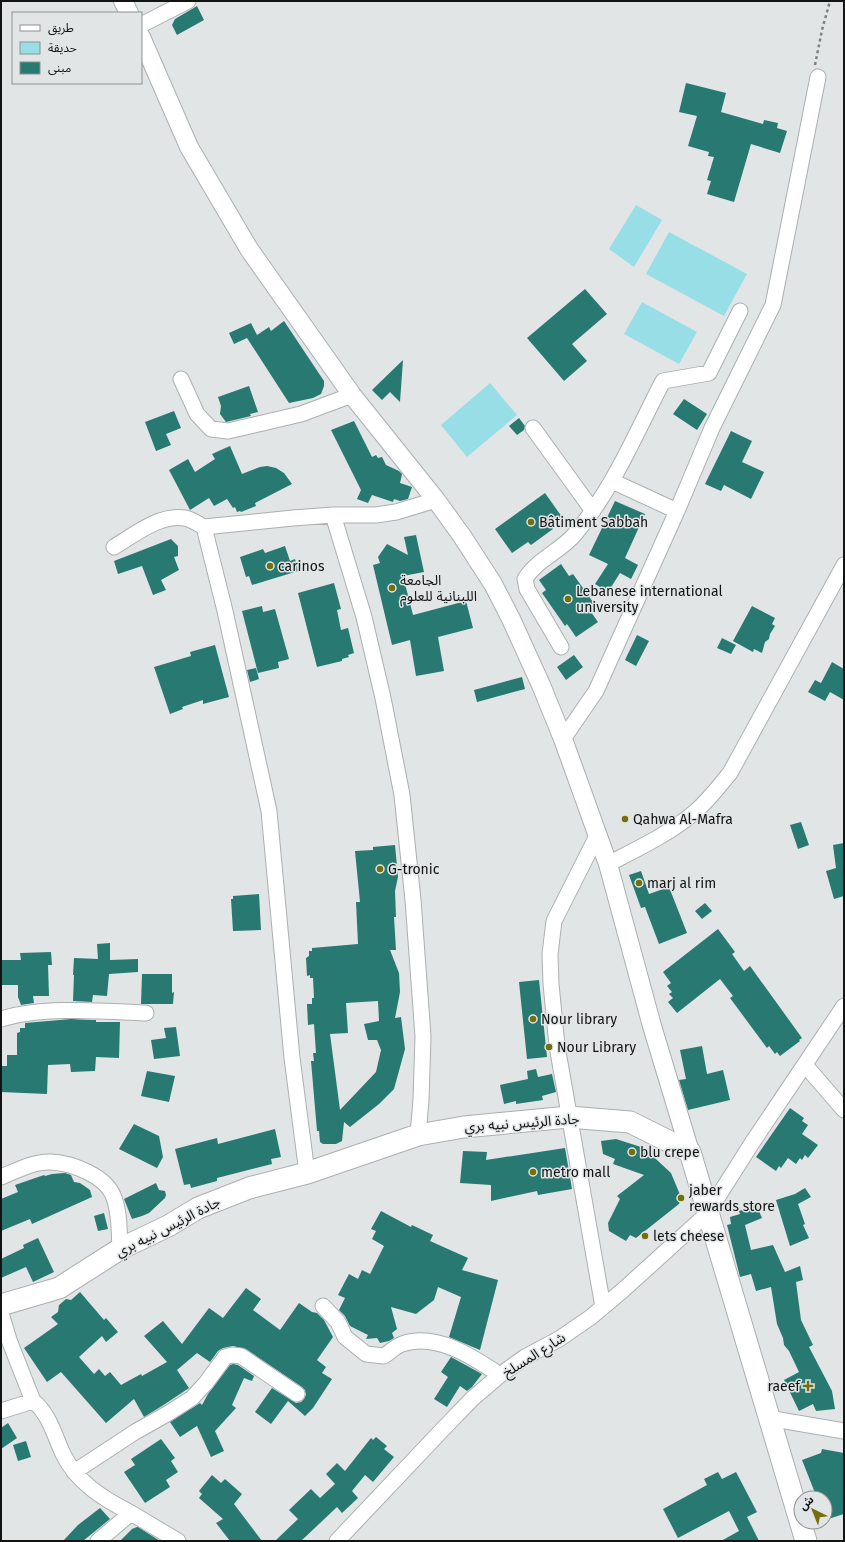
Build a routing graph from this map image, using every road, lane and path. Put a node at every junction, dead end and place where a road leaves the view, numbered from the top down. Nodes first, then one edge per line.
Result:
1 (123, 1) edge
2 (188, 1) edge
3 (830, 1) edge
4 (128, 12) edge
5 (142, 24) edge
6 (142, 40) edge
7 (818, 77) joint
8 (740, 311) dead end
9 (181, 379) dead end
10 (352, 395) junction
11 (533, 428) dead end
12 (612, 480) junction
13 (436, 500) junction
14 (593, 511) junction
15 (677, 511) junction
16 (333, 515) junction
17 (204, 527) junction
18 (114, 547) dead end
19 (844, 565) edge
20 (561, 648) dead end
21 (563, 739) junction
22 (598, 834) junction
23 (608, 864) junction
24 (844, 1006) edge
25 (146, 1013) dead end
26 (1, 1018) edge
27 (806, 1065) junction
28 (844, 1110) edge
29 (569, 1117) junction
30 (418, 1135) junction
31 (690, 1152) junction
32 (307, 1173) junction
33 (1, 1177) edge
34 (708, 1214) junction
35 (120, 1249) junction
36 (1, 1305) edge
37 (323, 1306) dead end
38 (603, 1307) junction
39 (1, 1314) edge
40 (500, 1375) junction
41 (297, 1394) dead end
42 (33, 1401) junction
43 (1, 1411) edge
44 (768, 1418) junction
45 (844, 1431) edge
46 (74, 1472) junction
47 (131, 1513) junction
48 (98, 1541) edge
49 (178, 1541) edge
50 (337, 1541) edge
51 (806, 1541) edge

1 - 4 street
2 - 5 street
3 - 7 path
6 - 10 street
7 - 15 street
8 - 12 street
9 - 10 street
10 - 13 street
11 - 14 street
12 - 14 street
12 - 15 street
13 - 16 street
13 - 21 street
14 - 20 street
15 - 21 street
16 - 17 street
16 - 30 street
17 - 18 street
17 - 32 street
19 - 23 street
21 - 22 street
22 - 23 street
22 - 29 street
23 - 31 street
24 - 27 street, شارع المسلخ
25 - 26 street
27 - 28 street
27 - 34 street, شارع المسلخ
29 - 30 main road, جادة الرئيس نبيه بري
29 - 31 main road, جادة الرئيس نبيه بري
29 - 38 street
30 - 32 main road, جادة الرئيس نبيه بري
31 - 34 main road
32 - 35 main road, جادة الرئيس نبيه بري
33 - 35 street
34 - 38 street, شارع المسلخ
34 - 44 main road
35 - 36 main road, جادة الرئيس نبيه بري
37 - 40 street
38 - 40 street, شارع المسلخ
39 - 42 street
40 - 50 street, شارع المسلخ
41 - 46 street
42 - 43 street
42 - 46 street
44 - 45 street
44 - 51 main road
46 - 47 street
47 - 48 street
47 - 49 street

